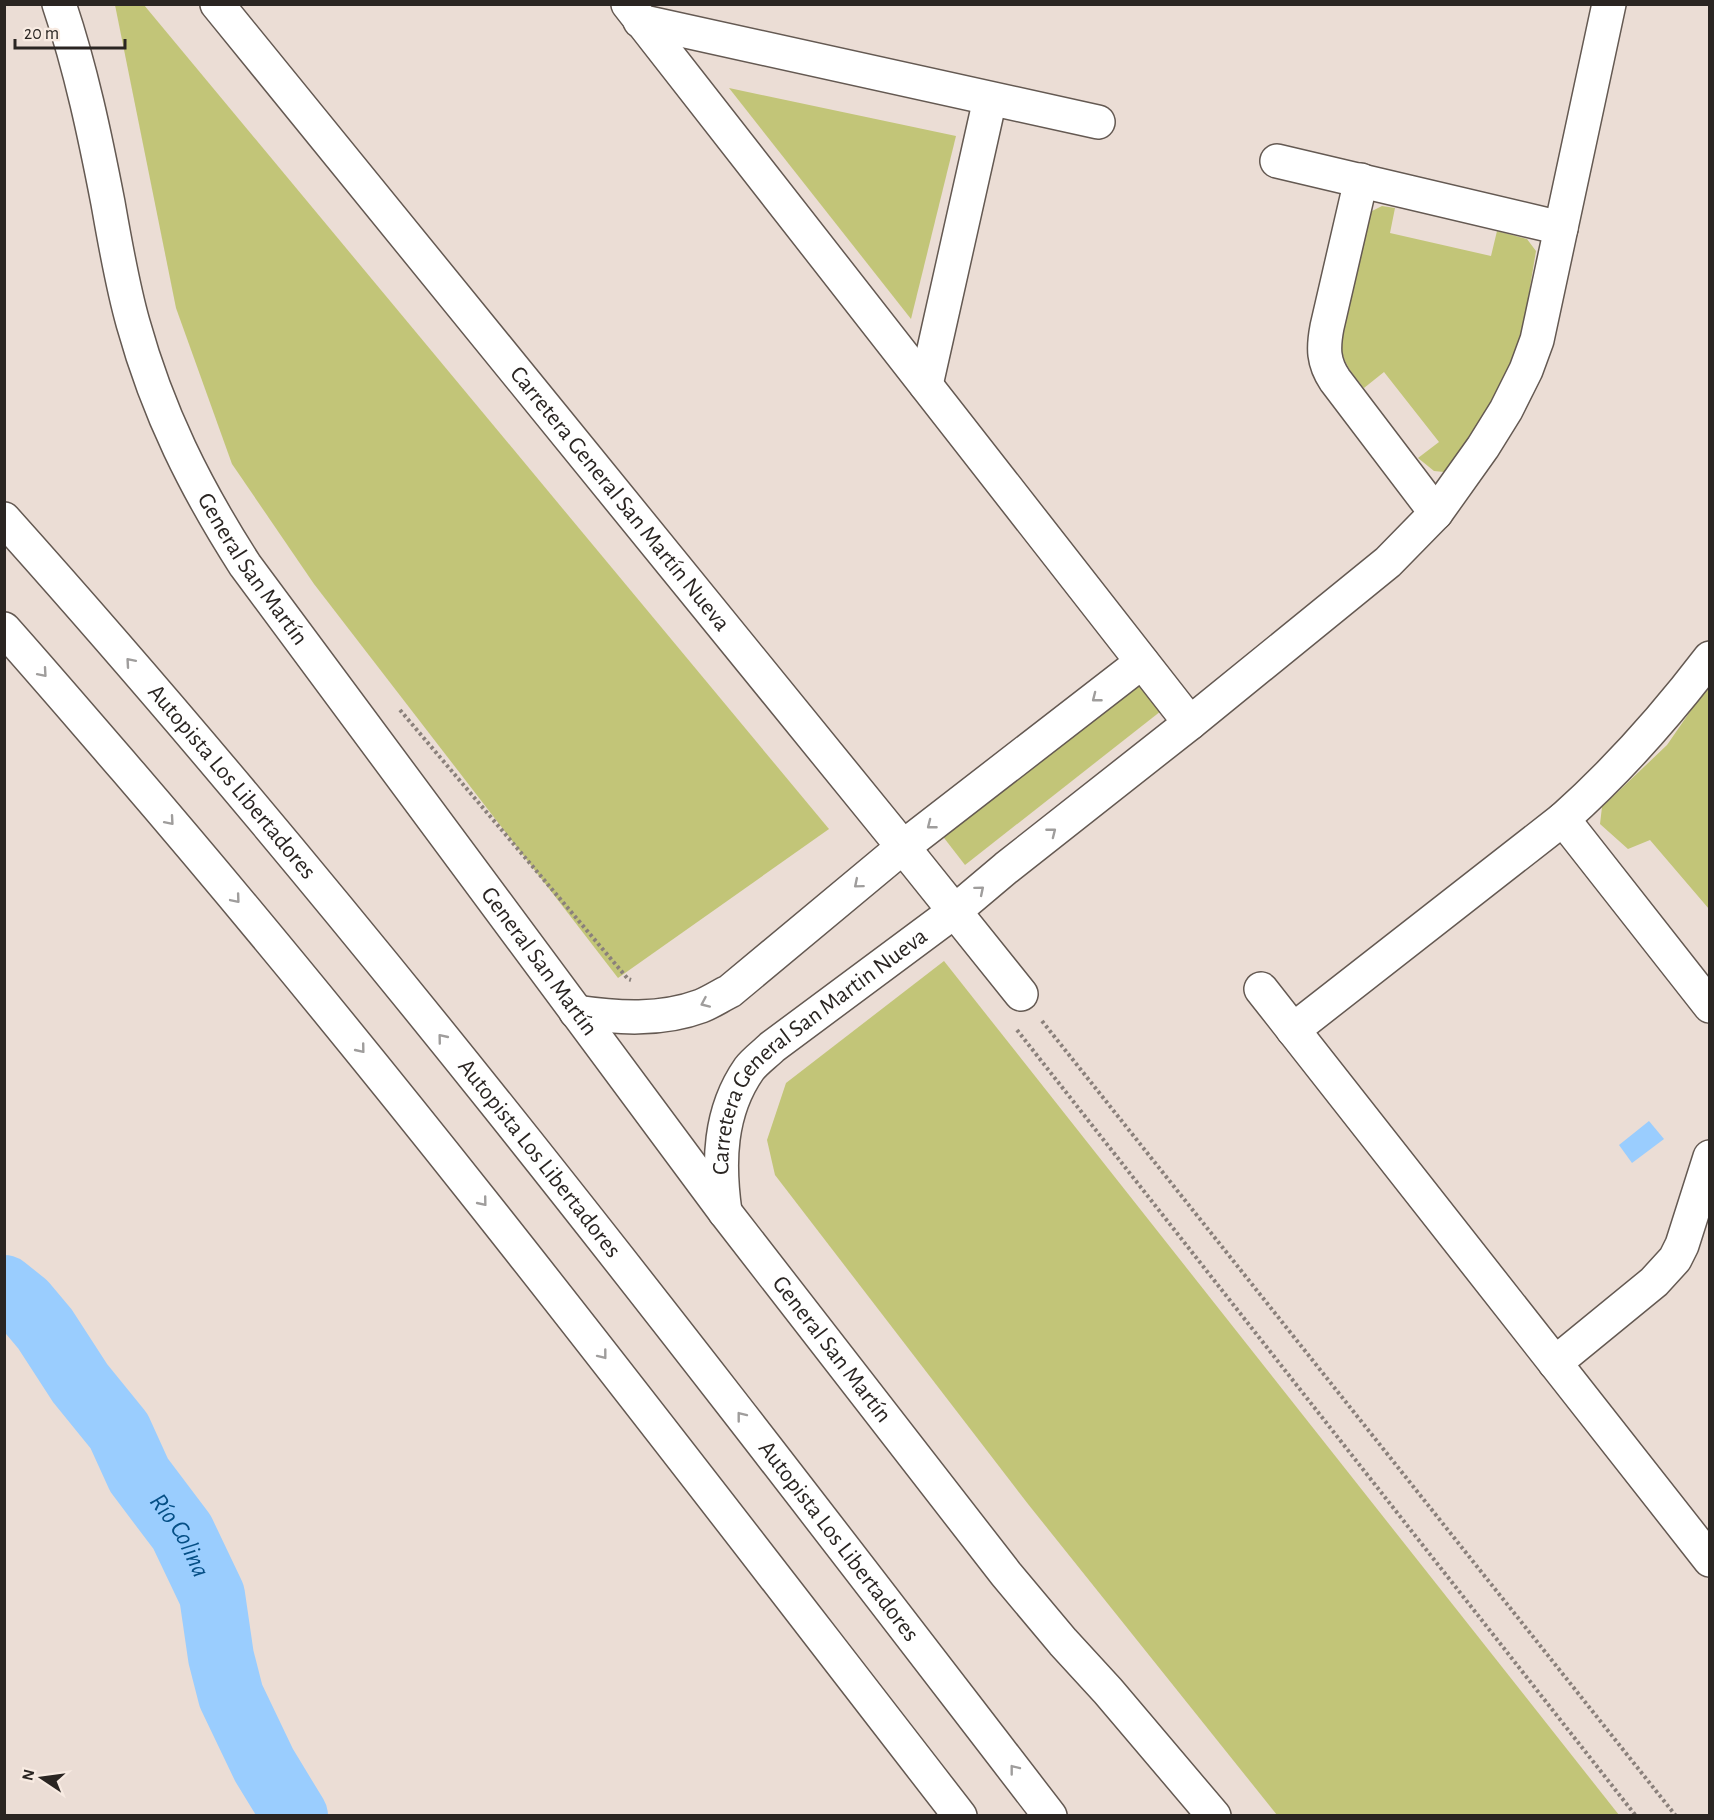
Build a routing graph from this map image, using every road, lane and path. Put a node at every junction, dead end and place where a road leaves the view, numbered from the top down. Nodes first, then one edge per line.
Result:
1 (59, 4) edge
2 (217, 4) edge
3 (1609, 4) edge
4 (634, 13) edge
5 (990, 99) junction
6 (1098, 122) dead end
7 (1277, 160) dead end
8 (1361, 180) junction
9 (1561, 228) junction
10 (926, 385) junction
11 (1436, 513) junction
12 (4, 519) edge
13 (4, 629) edge
14 (1710, 658) edge
15 (1142, 662) junction
16 (393, 701) dead end
17 (1190, 723) junction
18 (1563, 819) junction
19 (903, 847) junction
20 (955, 911) junction
21 (637, 981) dead end
22 (1261, 989) dead end
23 (1021, 994) joint
24 (1710, 1006) edge
25 (576, 1012) junction
26 (1016, 1029) dead end
27 (1293, 1030) junction
28 (1710, 1157) edge
29 (725, 1212) junction
30 (1555, 1363) junction
31 (1710, 1560) edge
32 (960, 1815) edge
33 (1050, 1815) edge
34 (1214, 1815) edge
35 (1636, 1815) edge
36 (1676, 1815) edge

1 - 25 main road, General San Martín
2 - 19 main road, Carretera General San Martín Nueva
3 - 9 main road, Carretera General San Martin Nueva
4 - 5 main road
4 - 10 main road
5 - 6 main road
5 - 10 main road
7 - 8 main road
8 - 9 main road
8 - 11 main road
9 - 11 main road, Carretera General San Martin Nueva
10 - 15 main road
11 - 17 main road, Carretera General San Martin Nueva
33 -> 12 main road, Autopista Los Libertadores
13 -> 32 main road
14 - 18 main road
15 - 17 main road
15 -> 19 main road
16 - 21 path
20 -> 17 main road, Carretera General San Martin Nueva
18 - 24 main road
18 - 27 main road
19 - 20 main road, Carretera General San Martín Nueva
19 -> 25 main road
20 - 23 main road, Carretera General San Martín Nueva
20 - 29 main road, Carretera General San Martin Nueva
22 - 27 main road
23 - 36 path
25 - 29 main road, General San Martín
26 - 35 path
27 - 30 main road
28 - 30 main road
29 - 34 main road, General San Martín
30 - 31 main road

